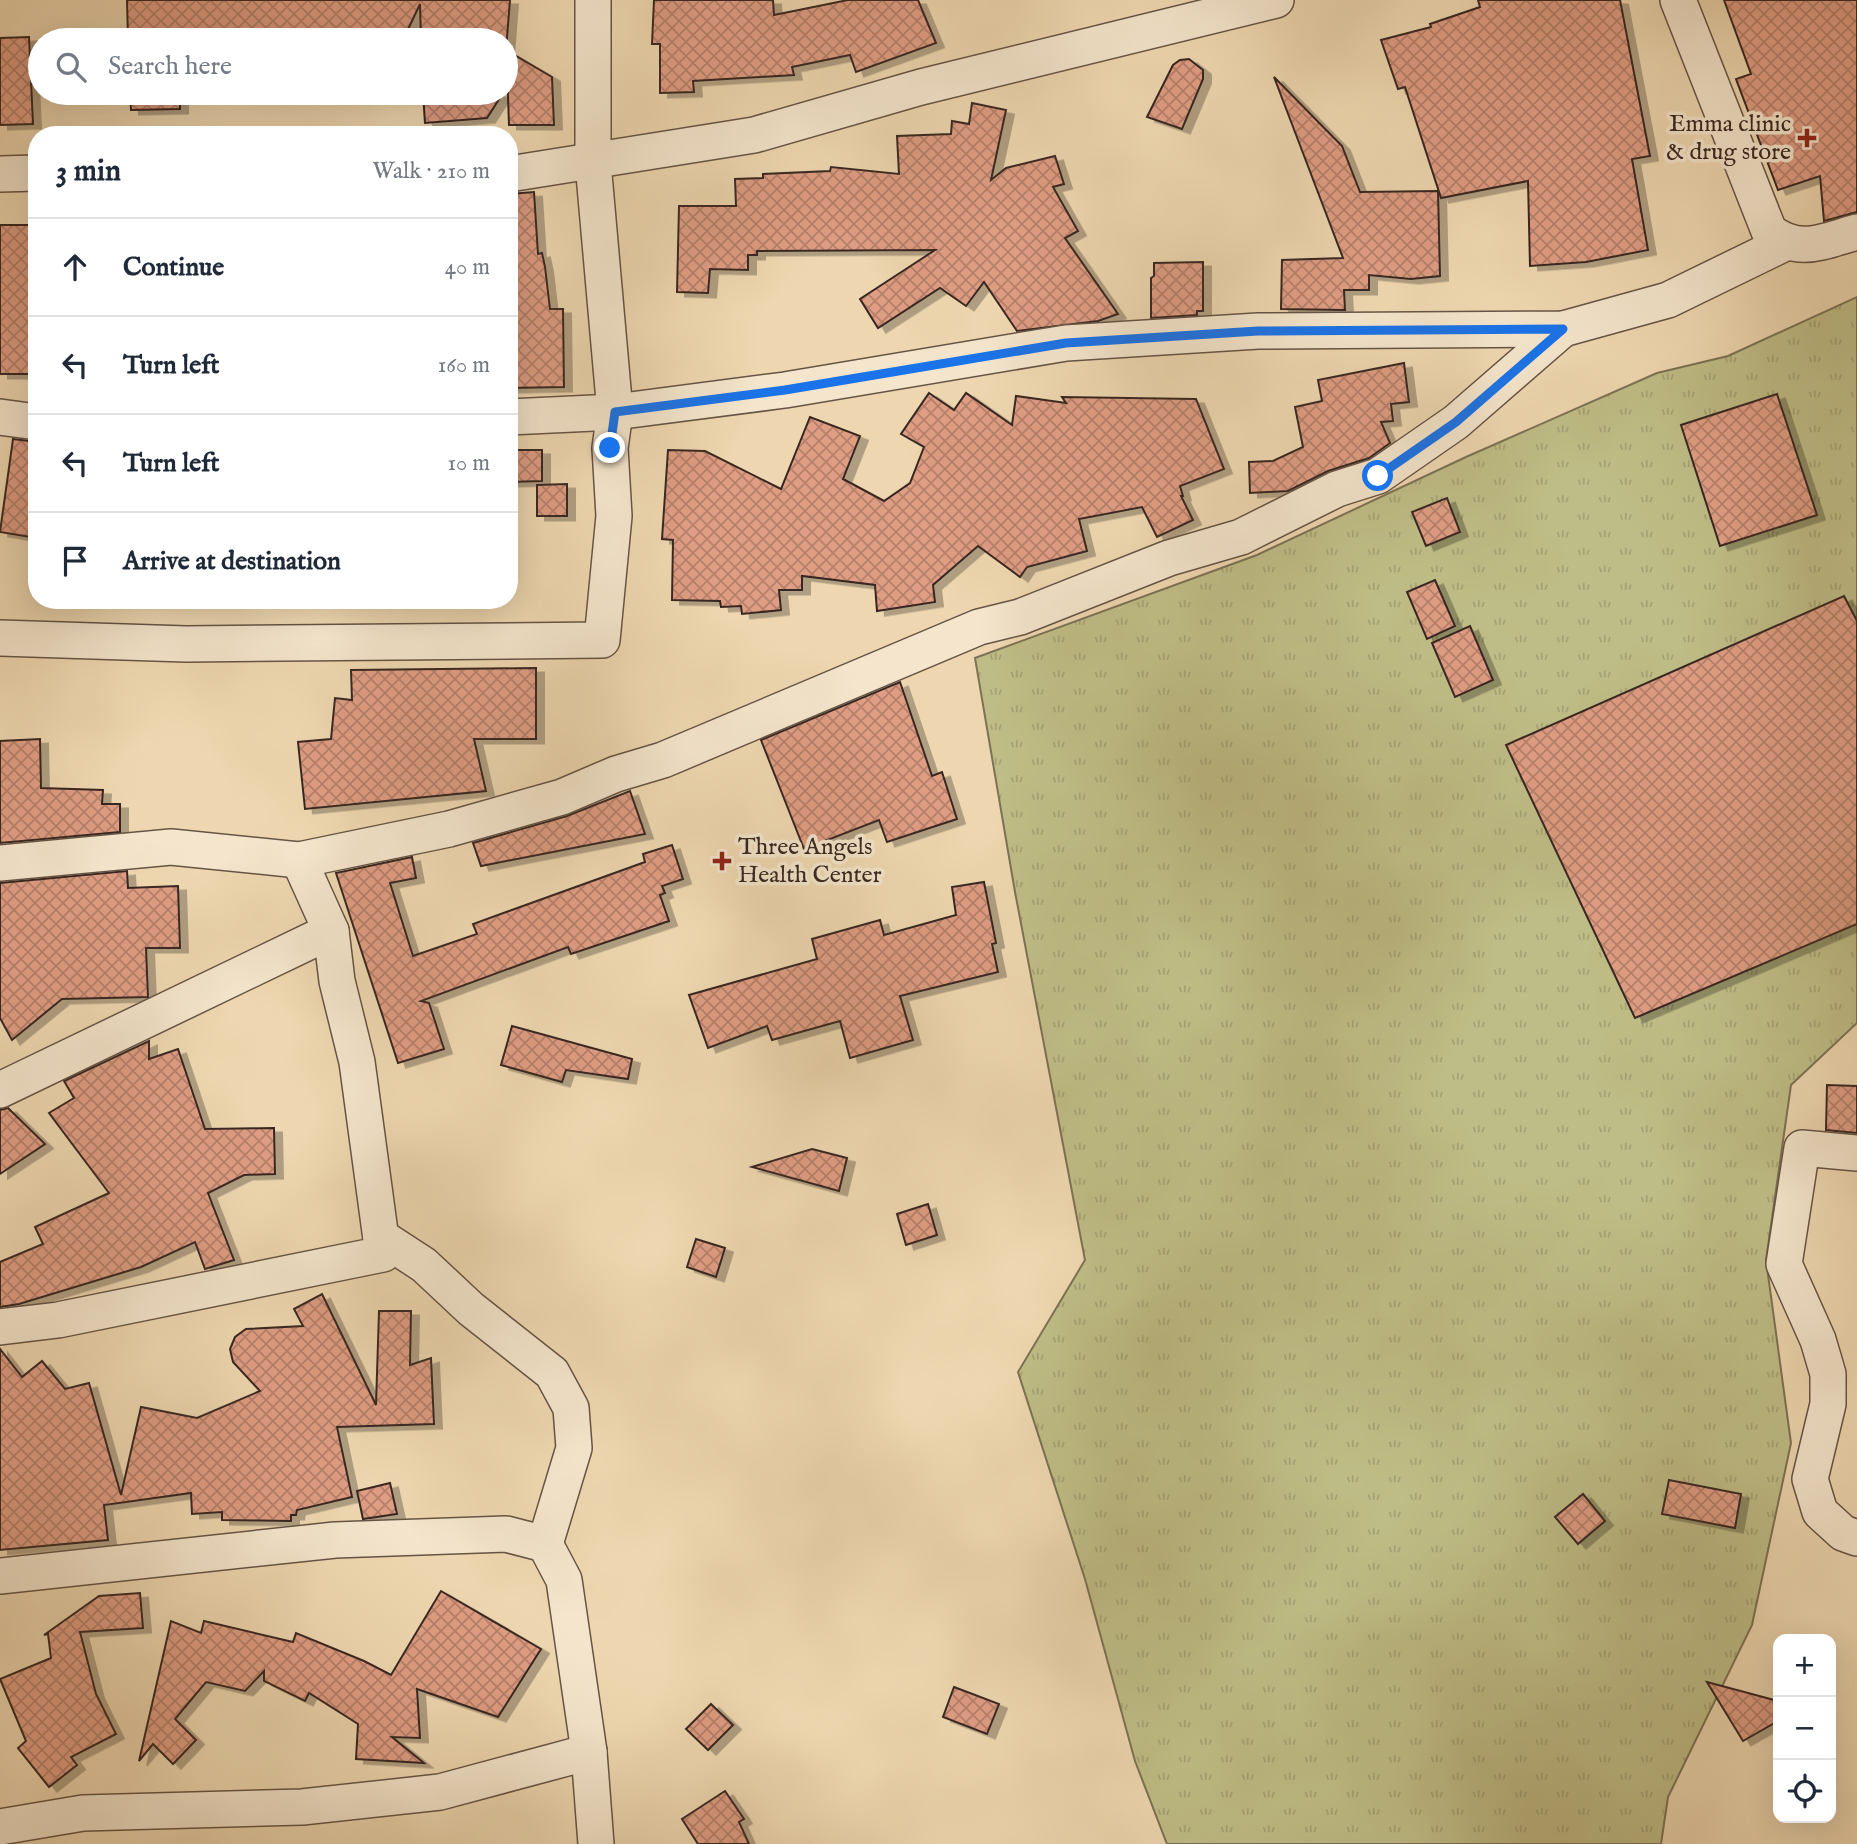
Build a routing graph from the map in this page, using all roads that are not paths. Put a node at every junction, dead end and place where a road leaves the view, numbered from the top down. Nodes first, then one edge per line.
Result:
1 (593, 0) edge
2 (1276, 0) edge
3 (1678, 0) edge
4 (593, 163) junction
5 (28, 173) edge
6 (518, 173) edge
7 (0, 174) edge
8 (1857, 232) edge
9 (1785, 243) junction
10 (1563, 329) junction
11 (615, 412) junction
12 (0, 417) edge
13 (518, 417) edge
14 (28, 421) edge
15 (0, 638) edge
16 (299, 860) junction
17 (0, 863) edge
18 (331, 931) junction
19 (0, 1090) edge
20 (1857, 1153) edge
21 (381, 1237) junction
22 (0, 1327) edge
23 (1857, 1538) edge
24 (544, 1544) junction
25 (0, 1576) edge
26 (589, 1752) junction
27 (0, 1827) edge
28 (596, 1844) edge

1 - 4 street
2 - 4 street
3 - 9 street
4 - 6 street
4 - 11 street
5 - 7 street
8 - 9 street
9 - 10 street
10 - 11 street
10 - 16 street
11 - 13 street
11 - 15 street
12 - 14 street
16 - 17 street
16 - 18 street
18 - 19 street
18 - 21 street
20 - 23 street
21 - 22 street
21 - 24 street
24 - 25 street
24 - 26 street
26 - 27 street
26 - 28 street

